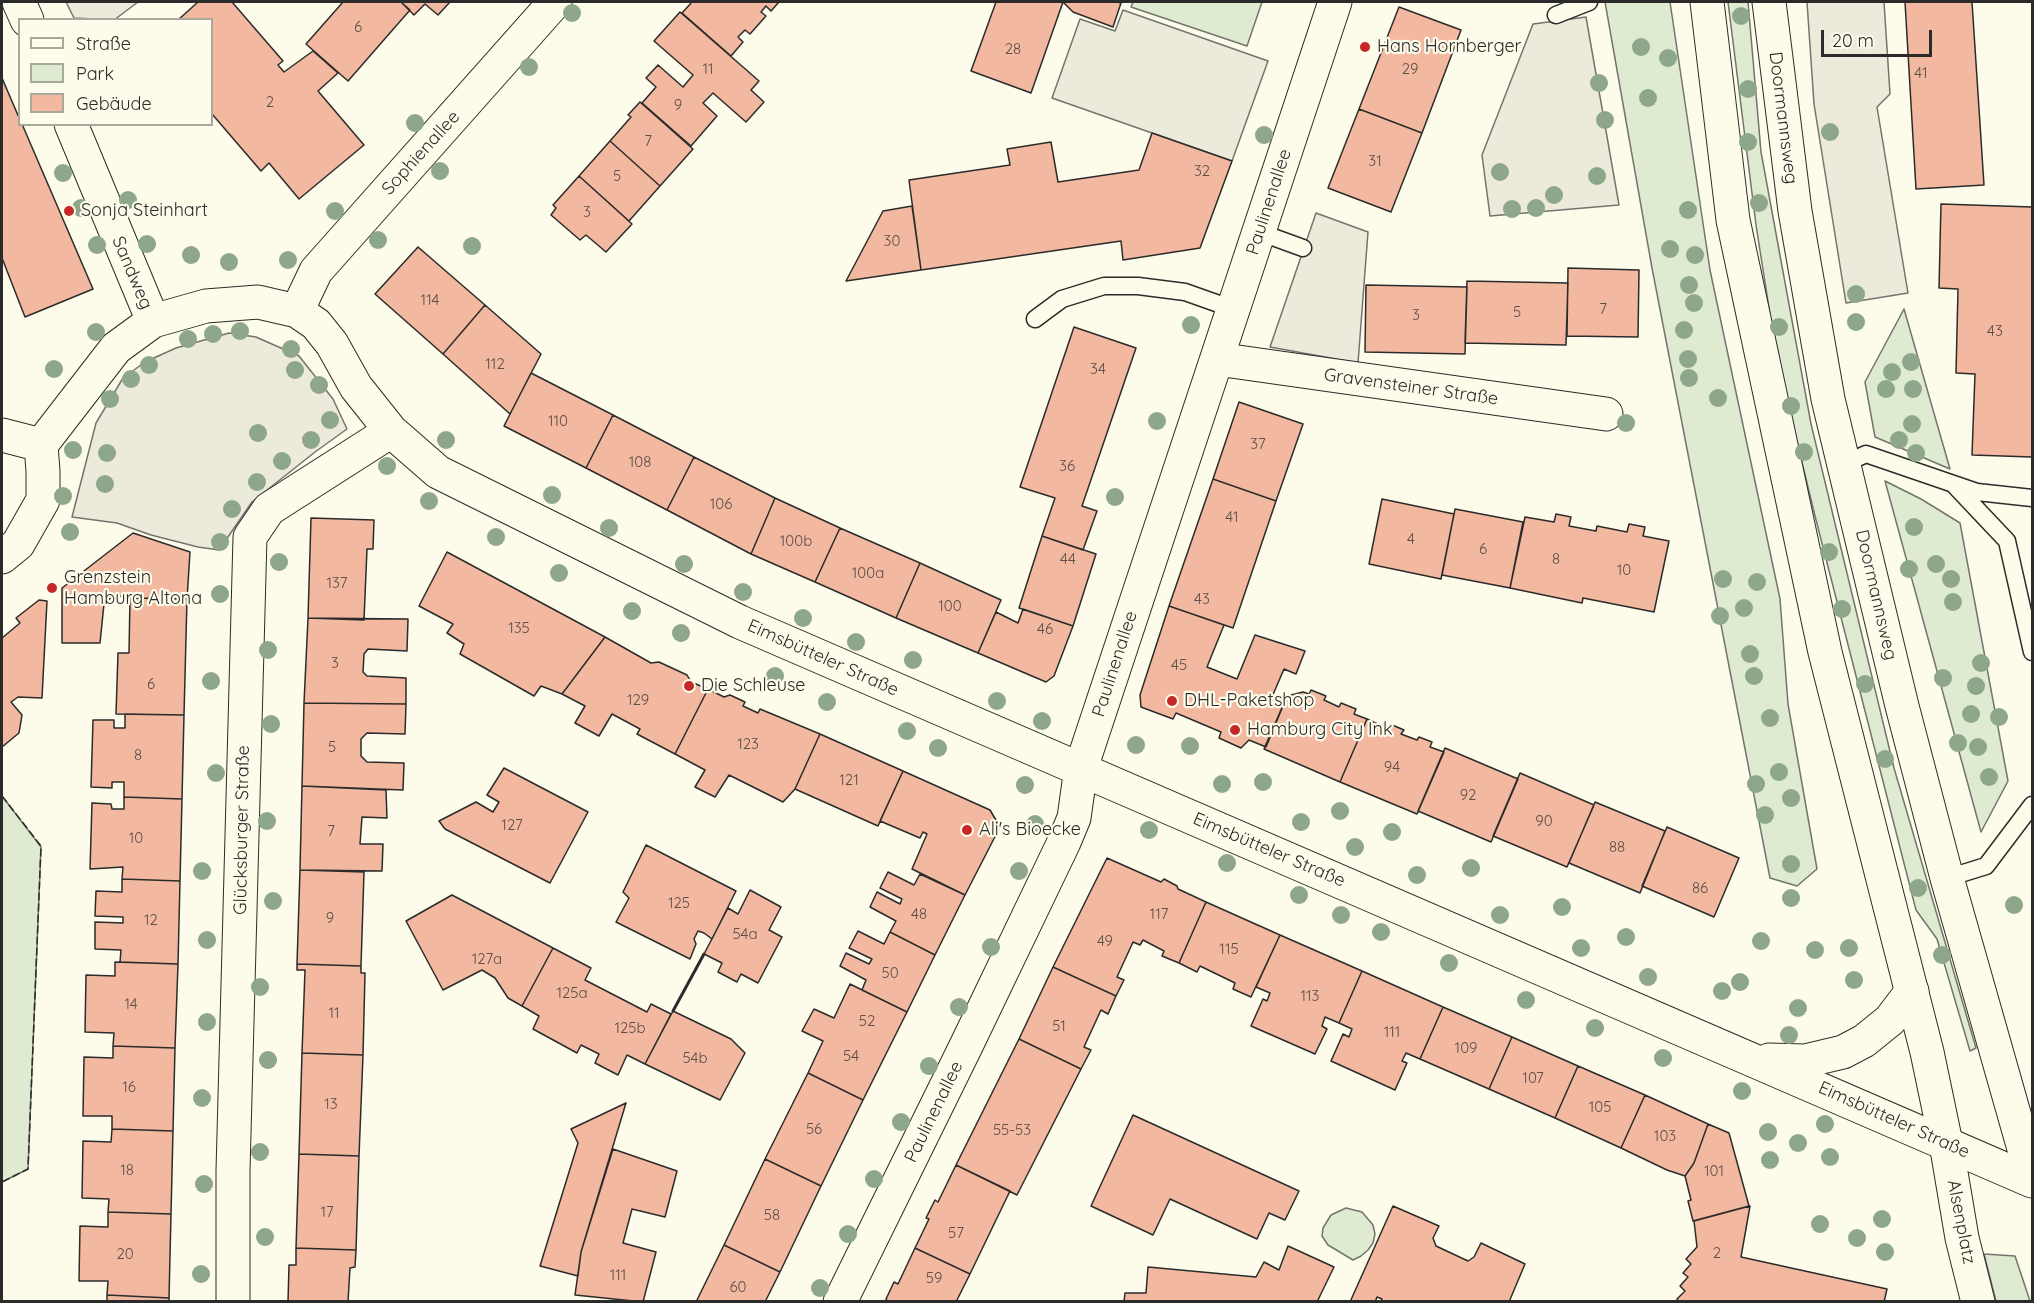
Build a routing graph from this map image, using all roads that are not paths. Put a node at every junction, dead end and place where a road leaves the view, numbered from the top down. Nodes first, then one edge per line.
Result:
1 (19, 2) edge
2 (555, 2) edge
3 (1335, 2) edge
4 (1588, 2) edge
5 (1707, 2) edge
6 (1769, 2) edge
7 (1557, 15) dead end
8 (26, 18) edge
9 (72, 126) edge
10 (1259, 232) junction
11 (1303, 248) dead end
12 (1233, 309) junction
13 (297, 311) junction
14 (1035, 319) dead end
15 (153, 321) junction
16 (1217, 359) junction
17 (1606, 414) dead end
18 (391, 431) junction
19 (2, 435) edge
20 (41, 446) junction
21 (1844, 464) junction
22 (1952, 483) junction
23 (2032, 498) edge
24 (2, 557) edge
25 (2032, 652) edge
26 (1081, 768) junction
27 (2032, 805) edge
28 (1947, 878) junction
29 (1912, 991) junction
30 (1755, 1060) junction
31 (1946, 1143) junction
32 (2032, 1179) edge
33 (233, 1302) edge
34 (840, 1302) edge
35 (1978, 1302) edge

1 - 8 street
2 - 13 street, Sophienallee
3 - 10 street, Paulinenallee
4 - 7 lane
5 - 29 street
6 - 21 street, Doormannsweg
9 - 15 street, Sandweg
10 - 11 lane
10 - 12 street, Paulinenallee
12 - 14 lane
12 - 16 street, Paulinenallee
13 - 15 street, Eimsbütteler Straße
13 - 18 street, Eimsbütteler Straße
15 - 20 street, Eimsbütteler Straße
16 - 17 street, Gravensteiner Straße
16 - 26 street, Paulinenallee
18 - 26 street, Eimsbütteler Straße
18 - 33 street, Glücksburger Straße
19 - 20 street
20 - 24 street
21 - 22 lane
21 - 28 street, Doormannsweg
22 - 23 lane
22 - 25 lane
26 - 30 street, Eimsbütteler Straße
26 - 34 street, Paulinenallee
27 - 28 lane
28 - 32 street, Doormannsweg
29 - 30 street, Eimsbütteler Straße
29 - 31 street
30 - 31 street, Eimsbütteler Straße
31 - 32 street, Eimsbütteler Straße
31 - 35 street, Alsenplatz

